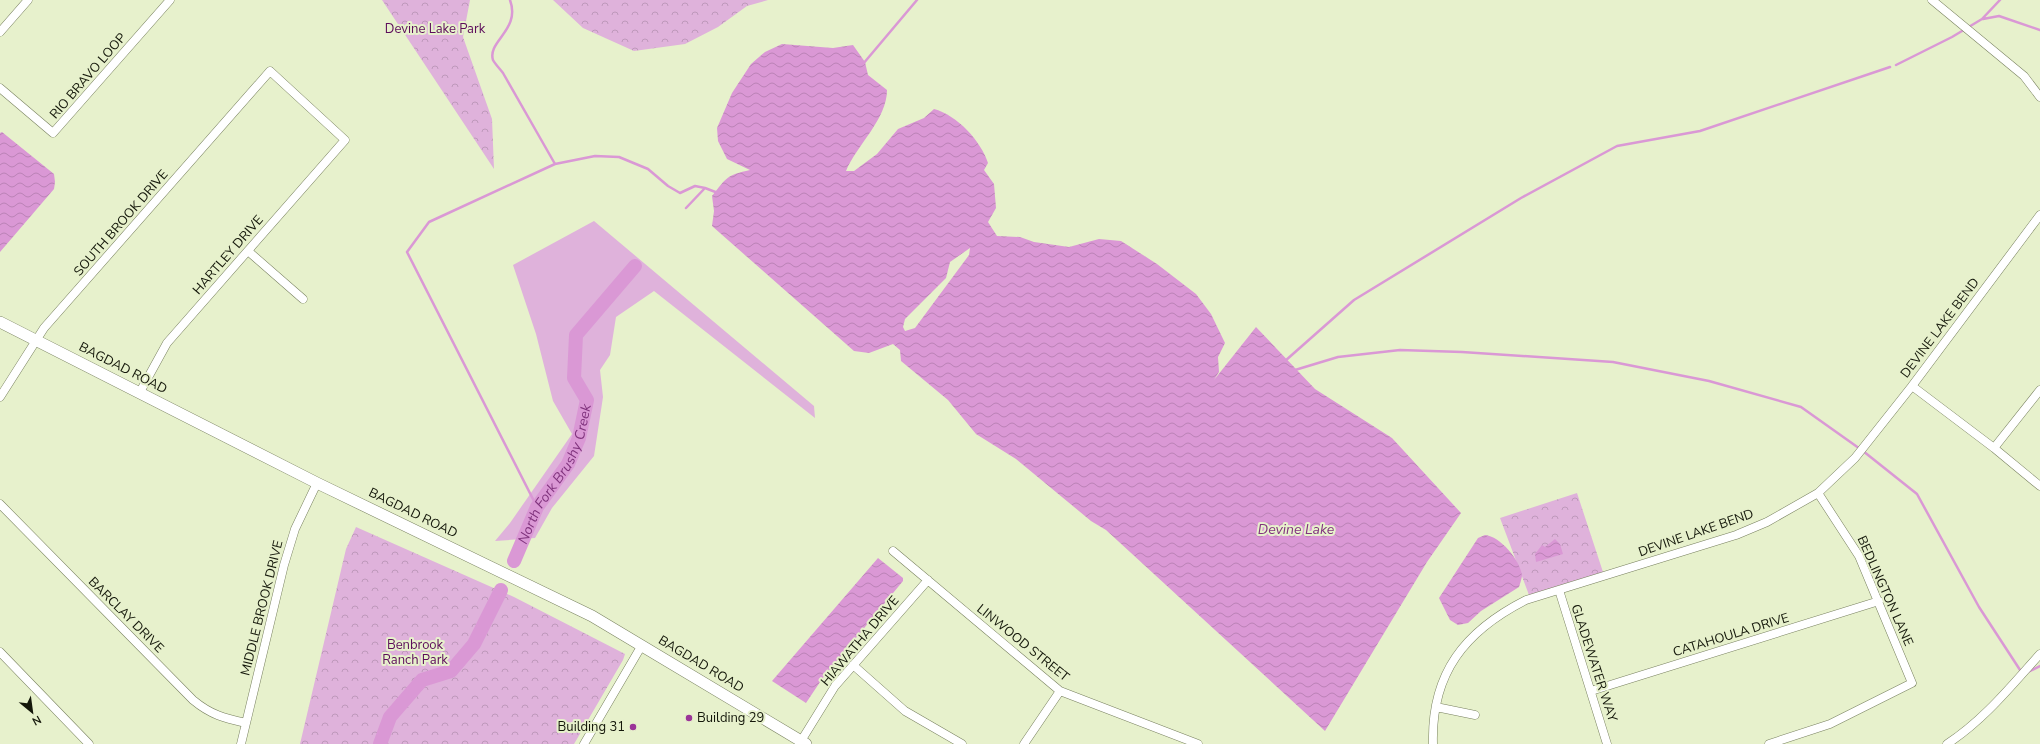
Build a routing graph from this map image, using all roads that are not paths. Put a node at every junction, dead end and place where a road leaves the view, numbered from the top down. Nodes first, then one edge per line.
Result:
1 (28, 0) edge
2 (170, 0) edge
3 (1932, 0) edge
4 (0, 32) edge
5 (270, 71) joint
6 (0, 88) edge
7 (2040, 97) edge
8 (2040, 215) edge
9 (248, 251) junction
10 (303, 299) dead end
11 (0, 322) edge
12 (36, 340) junction
13 (1912, 386) junction
14 (2040, 390) edge
15 (140, 392) junction
16 (0, 397) edge
17 (1994, 448) junction
18 (317, 483) junction
19 (2040, 486) edge
20 (1818, 493) junction
21 (0, 504) edge
22 (893, 551) dead end
23 (928, 580) junction
24 (1559, 590) junction
25 (1879, 601) junction
26 (642, 645) junction
27 (0, 652) edge
28 (2038, 656) edge
29 (853, 666) junction
30 (1060, 691) junction
31 (1591, 691) junction
32 (1436, 707) junction
33 (1475, 715) dead end
34 (246, 723) junction
35 (803, 743) edge
36 (89, 744) edge
37 (242, 744) edge
38 (584, 744) edge
39 (962, 744) edge
40 (1024, 744) edge
41 (1198, 744) edge
42 (1433, 744) edge
43 (1607, 744) edge
44 (1769, 744) edge
45 (1947, 744) edge

1 - 4 street
2 - 6 street, RIO BRAVO LOOP
3 - 7 street
5 - 9 street, HARTLEY DRIVE
5 - 12 street, SOUTH BROOK DRIVE
8 - 13 street, DEVINE LAKE BEND
9 - 10 street
9 - 15 street, HARTLEY DRIVE
11 - 12 street, BAGDAD ROAD
12 - 15 street, BAGDAD ROAD
12 - 16 street, SOUTH BROOK DRIVE
13 - 17 street
13 - 20 street, DEVINE LAKE BEND
14 - 17 street
15 - 18 street, BAGDAD ROAD
17 - 19 street
18 - 26 street, BAGDAD ROAD
18 - 34 street, MIDDLE BROOK DRIVE
20 - 24 street, DEVINE LAKE BEND
20 - 25 street, BEDLINGTON LANE
21 - 34 street, BARCLAY DRIVE
22 - 23 street, LINWOOD STREET
23 - 29 street, HIAWATHA DRIVE
23 - 30 street, LINWOOD STREET
24 - 31 street, GLADEWATER WAY
24 - 32 street, DEVINE LAKE BEND
25 - 31 street, CATAHOULA DRIVE
25 - 44 street, BEDLINGTON LANE
26 - 35 street, BAGDAD ROAD
26 - 38 street
27 - 36 street
28 - 45 street
29 - 35 street, HIAWATHA DRIVE
29 - 39 street
30 - 40 street
30 - 41 street, LINWOOD STREET
31 - 43 street, GLADEWATER WAY
32 - 33 street
32 - 42 street, DEVINE LAKE BEND
34 - 37 street, MIDDLE BROOK DRIVE

